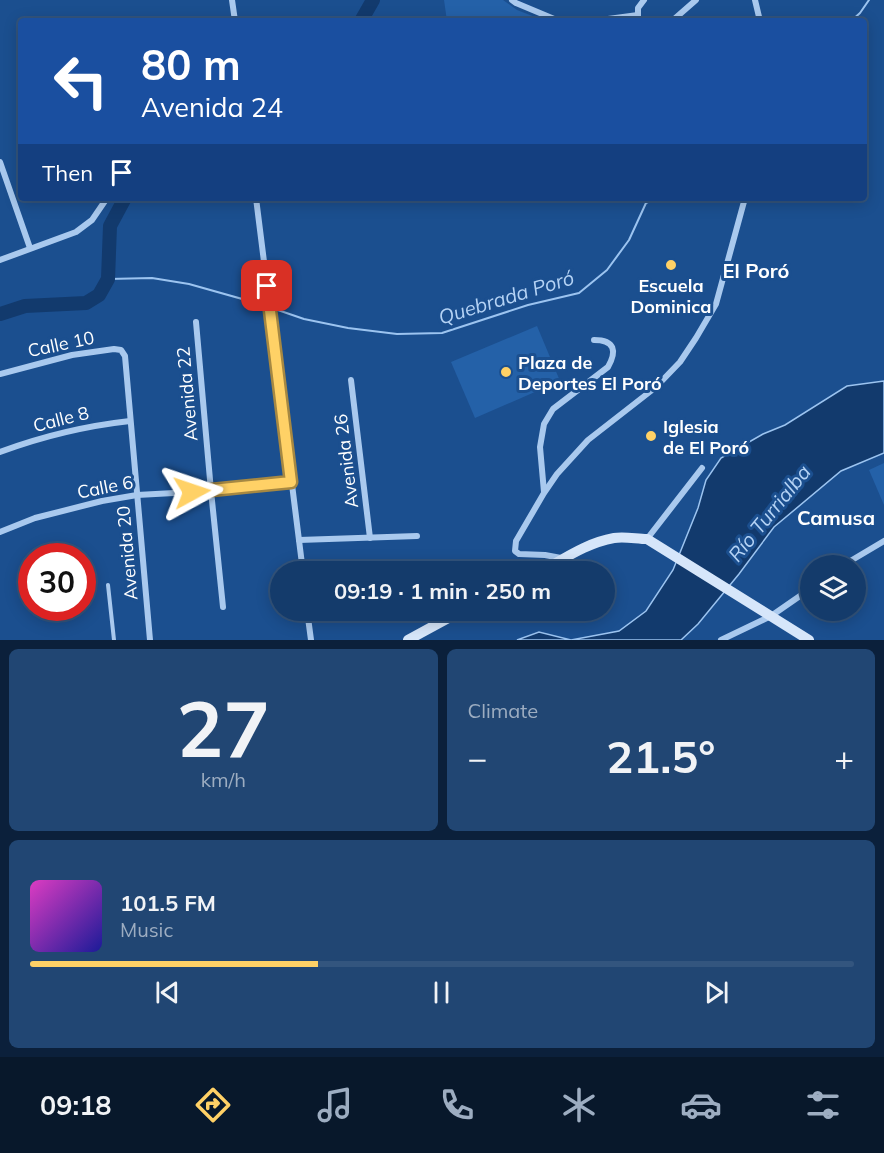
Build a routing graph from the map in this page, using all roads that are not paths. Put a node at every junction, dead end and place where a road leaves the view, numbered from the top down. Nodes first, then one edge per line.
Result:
1 (232, 0) edge
2 (512, 0) edge
3 (644, 0) edge
4 (696, 0) edge
5 (755, 0) edge
6 (235, 18) edge
7 (552, 18) edge
8 (638, 18) edge
9 (675, 18) edge
10 (759, 18) edge
11 (0, 162) edge
12 (105, 201) edge
13 (256, 201) edge
14 (744, 201) edge
15 (30, 248) junction
16 (0, 260) edge
17 (196, 322) dead end
18 (594, 340) dead end
19 (125, 356) joint
20 (0, 374) edge
21 (351, 380) dead end
22 (130, 421) junction
23 (0, 452) edge
24 (702, 468) dead end
25 (291, 482) junction
26 (211, 491) junction
27 (544, 493) junction
28 (137, 495) junction
29 (0, 532) edge
30 (417, 536) dead end
31 (370, 538) junction
32 (647, 539) junction
33 (299, 540) junction
34 (884, 541) edge
35 (861, 555) edge
36 (565, 559) junction
37 (302, 561) edge
38 (561, 561) edge
39 (108, 585) dead end
40 (800, 596) edge
41 (223, 607) dead end
42 (771, 616) junction
43 (308, 621) edge
44 (443, 621) edge
45 (114, 640) edge
46 (150, 640) edge
47 (310, 640) edge
48 (408, 640) edge
49 (721, 640) edge
50 (809, 640) edge

1 - 6 street
2 - 7 street
3 - 8 street
4 - 9 street
5 - 10 street
11 - 15 street
12 - 15 street
13 - 25 street
14 - 27 street
15 - 16 street
17 - 26 street, Avenida 22
18 - 27 street
19 - 20 street, Calle 10
19 - 22 street, Avenida 20
21 - 31 street, Avenida 26
22 - 23 street, Calle 8
22 - 28 street, Avenida 20
24 - 32 street
25 - 26 street, Calle 6
25 - 33 street
26 - 28 street, Calle 6
26 - 41 street, Avenida 22
27 - 36 street
28 - 29 street, Calle 6
28 - 46 street, Avenida 20
30 - 31 street
31 - 33 street
32 - 36 main road
32 - 42 main road
33 - 37 street
34 - 35 street
36 - 38 main road
39 - 45 lane
40 - 42 street
42 - 49 street
42 - 50 main road
43 - 47 street
44 - 48 main road

